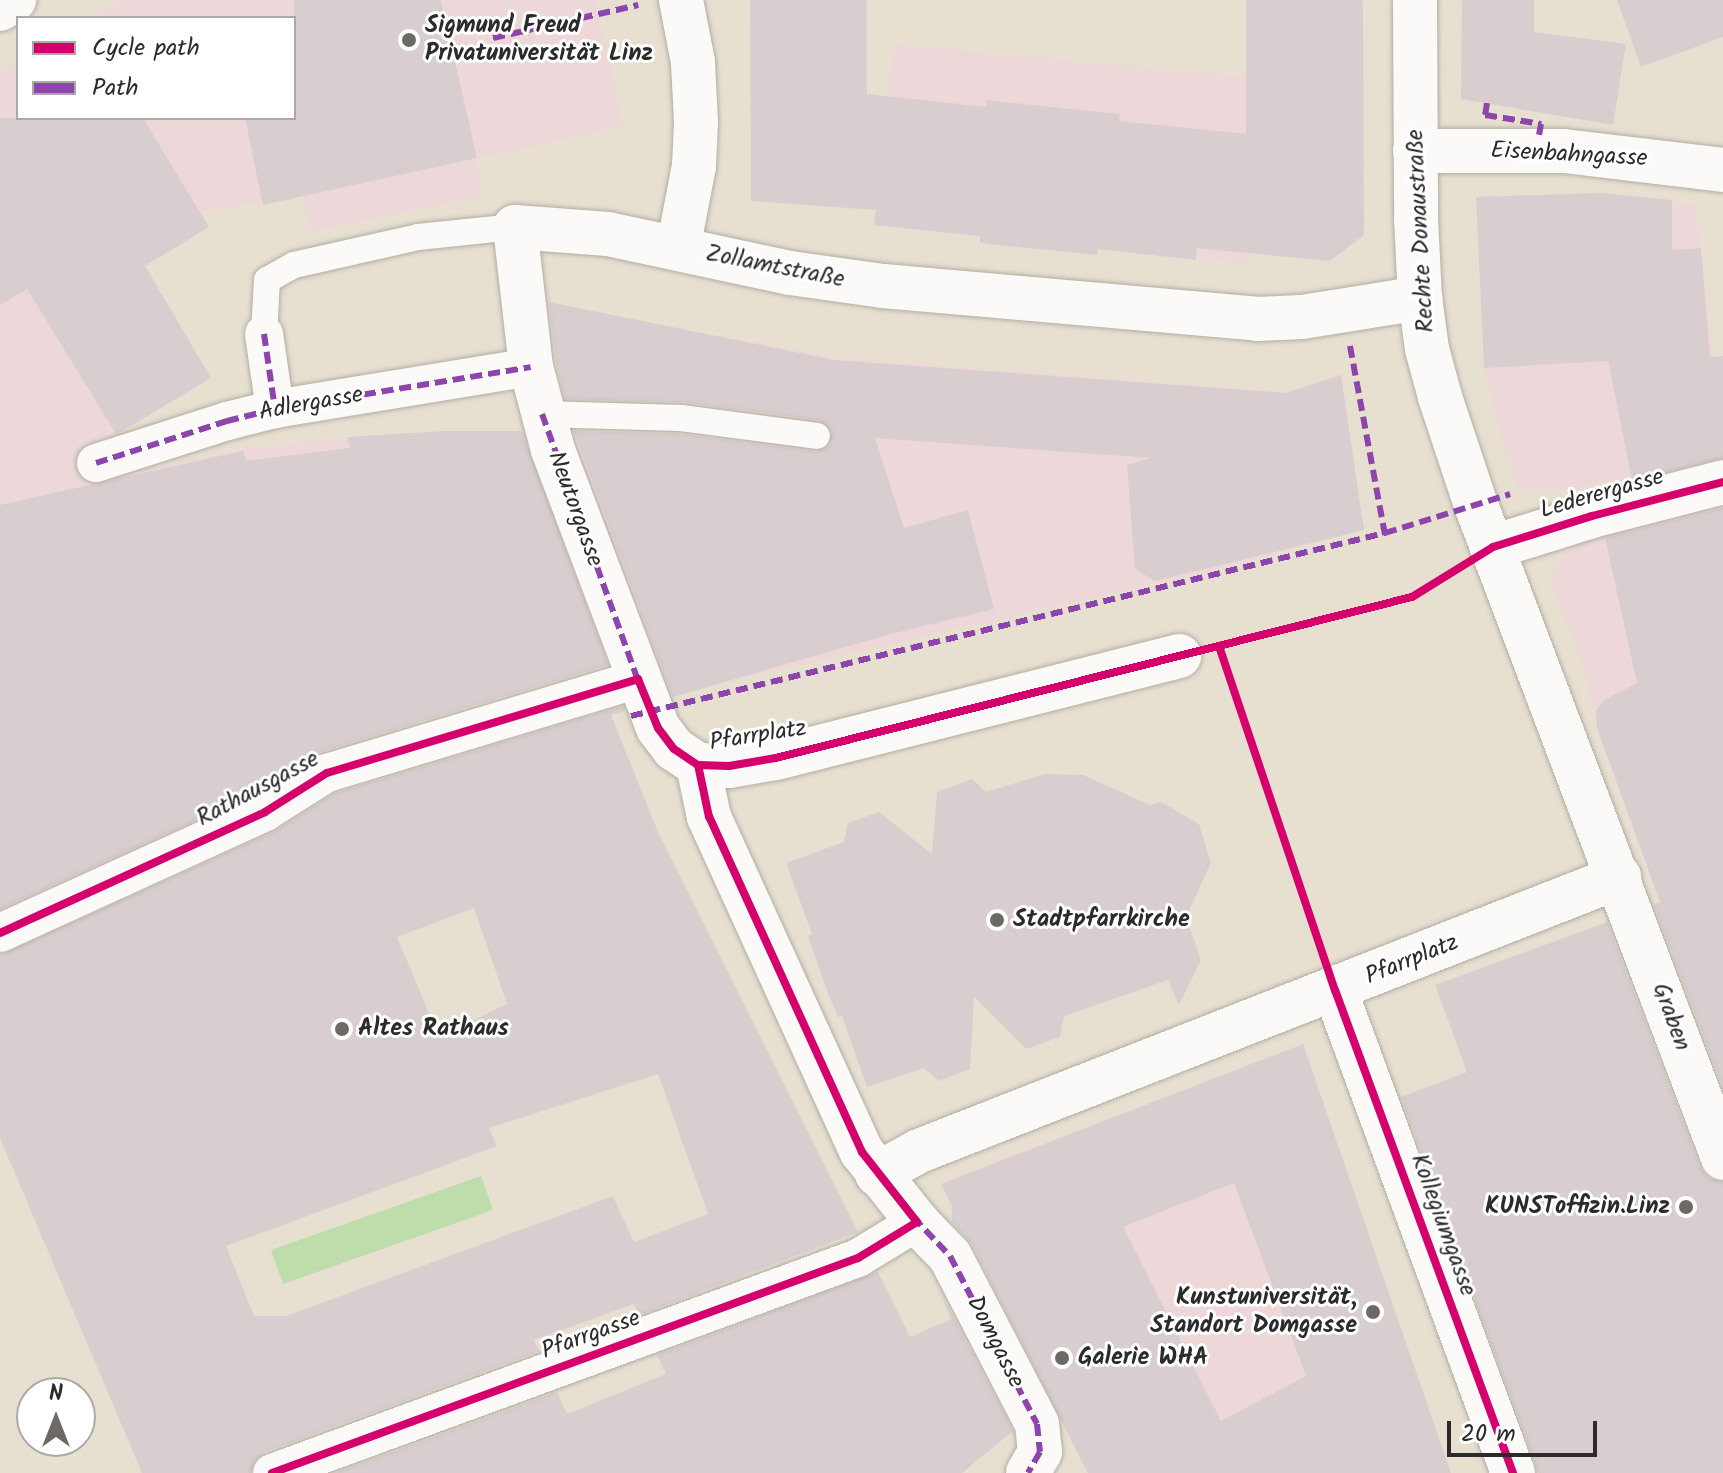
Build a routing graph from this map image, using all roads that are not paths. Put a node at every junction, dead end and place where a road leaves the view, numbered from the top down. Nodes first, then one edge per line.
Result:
1 (14, 0) edge
2 (681, 0) edge
3 (1415, 0) edge
4 (0, 9) edge
5 (1415, 151) junction
6 (1723, 170) edge
7 (515, 227) junction
8 (678, 249) junction
9 (1420, 298) junction
10 (264, 334) joint
11 (531, 367) junction
12 (275, 409) junction
13 (542, 414) junction
14 (817, 436) dead end
15 (96, 463) dead end
16 (1723, 482) edge
17 (1493, 547) junction
18 (1179, 656) dead end
19 (638, 679) junction
20 (698, 765) junction
21 (1619, 877) junction
22 (0, 933) edge
23 (1335, 990) junction
24 (1723, 1158) edge
25 (877, 1174) junction
26 (917, 1222) junction
27 (272, 1473) edge
28 (1028, 1473) edge
29 (1513, 1473) edge

1 - 4 street
2 - 8 street
3 - 5 street, Rechte Donaustraße
5 - 6 street, Eisenbahngasse
5 - 9 street, Rechte Donaustraße
7 - 8 street, Zollamtstraße
7 - 10 lane, Zollamtstraße
7 - 11 street, Neutorgasse
8 - 9 street, Zollamtstraße
9 - 17 street, Rechte Donaustraße
10 - 12 street, Zollamtstraße
11 - 12 street, Adlergasse
11 - 13 street, Neutorgasse
12 - 15 street, Adlergasse
13 - 14 lane
13 - 19 street, Neutorgasse
16 - 17 street, Lederergasse
17 - 21 street
18 - 20 street, Pfarrplatz
19 - 20 street, Neutorgasse
19 - 22 street, Rathausgasse
20 - 25 street, Pfarrplatz
21 - 23 street, Pfarrplatz
21 - 24 street, Graben
23 - 25 street, Pfarrplatz
23 - 29 street, Kollegiumgasse
25 - 26 street, Pfarrplatz
26 - 27 street, Pfarrgasse
26 - 28 street, Domgasse

